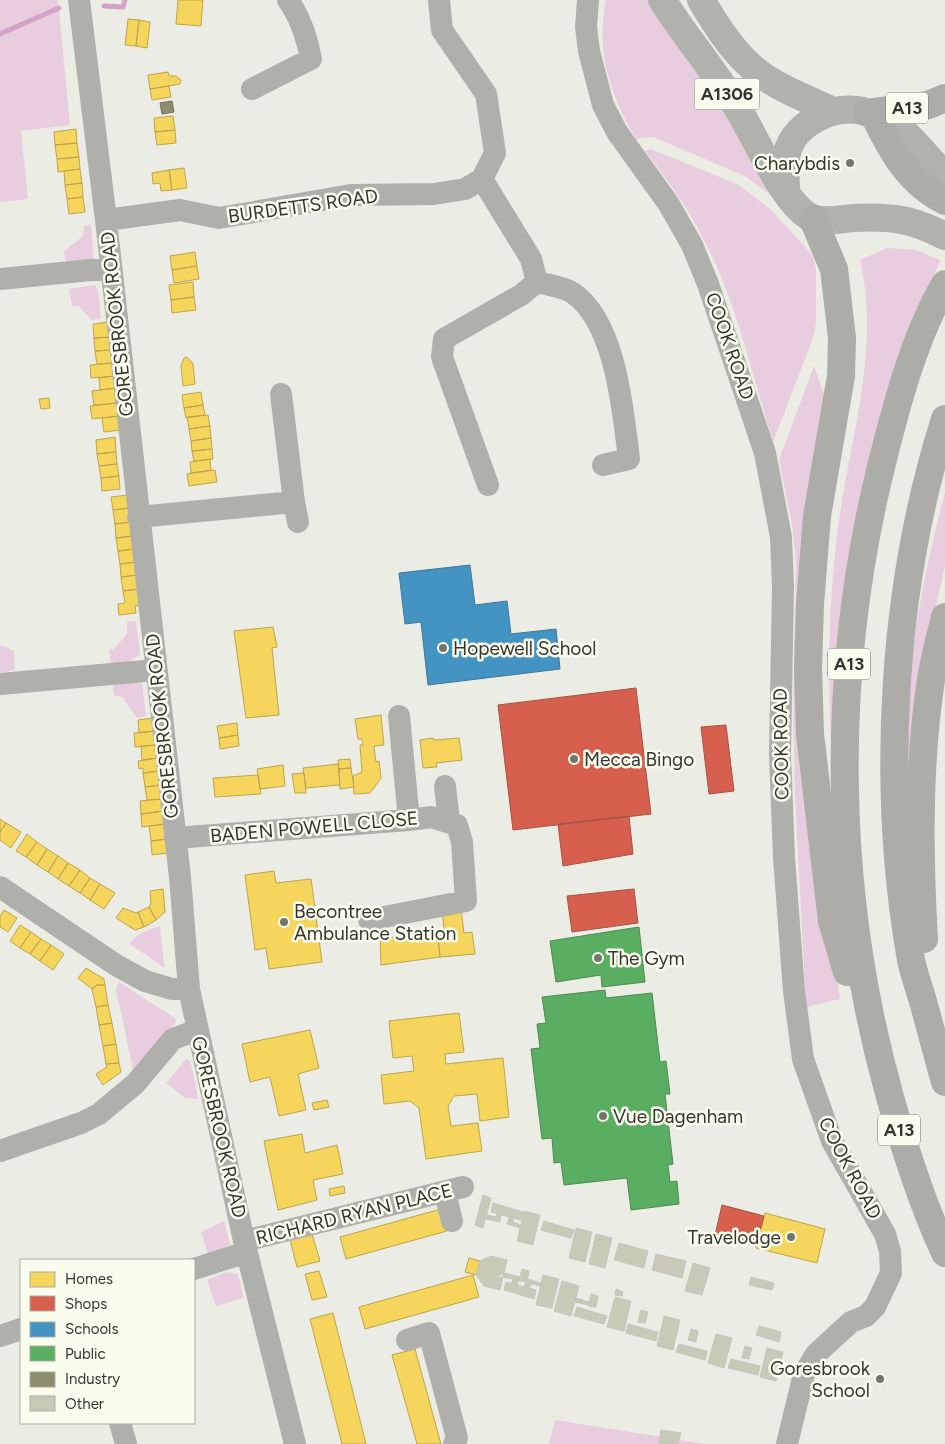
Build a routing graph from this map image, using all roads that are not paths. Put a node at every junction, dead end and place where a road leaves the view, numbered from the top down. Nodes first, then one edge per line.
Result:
1 (79, 0) edge
2 (288, 0) edge
3 (440, 0) edge
4 (575, 0) edge
5 (588, 0) edge
6 (650, 0) edge
7 (662, 0) edge
8 (701, 0) edge
9 (586, 27) junction
10 (686, 36) junction
11 (252, 89) dead end
12 (945, 98) edge
13 (833, 111) junction
14 (871, 115) junction
15 (945, 174) edge
16 (482, 179) junction
17 (786, 191) junction
18 (945, 201) edge
19 (813, 219) junction
20 (106, 220) junction
21 (945, 236) edge
22 (111, 268) junction
23 (0, 279) edge
24 (537, 282) junction
25 (940, 292) edge
26 (281, 394) dead end
27 (945, 419) edge
28 (603, 465) dead end
29 (488, 485) dead end
30 (138, 517) junction
31 (945, 617) edge
32 (156, 670) junction
33 (0, 684) edge
34 (399, 716) dead end
35 (445, 786) dead end
36 (409, 820) junction
37 (449, 822) junction
38 (174, 838) junction
39 (0, 887) edge
40 (369, 920) dead end
41 (190, 989) junction
42 (930, 1028) junction
43 (197, 1030) junction
44 (873, 1039) junction
45 (945, 1082) edge
46 (0, 1151) edge
47 (452, 1221) dead end
48 (246, 1246) junction
49 (945, 1253) edge
50 (195, 1269) edge
51 (20, 1329) edge
52 (0, 1336) edge
53 (407, 1340) dead end
54 (120, 1424) edge
55 (126, 1444) edge
56 (295, 1444) edge
57 (454, 1444) edge
58 (787, 1444) edge

1 - 20 street, GORESBROOK ROAD
2 - 11 street
3 - 16 street
4 - 9 street, COOK ROAD
5 - 9 street, COOK ROAD
6 - 10 street
7 - 10 main road, A1306
8 - 13 main road, A1306
9 - 58 street, COOK ROAD
10 - 17 main road, A1306
12 - 14 highway, A13
13 - 14 main road
13 - 17 main road
14 - 15 main road
14 - 18 highway
16 - 20 street, BURDETTS ROAD
16 - 24 street
17 - 19 main road
19 - 21 main road
19 - 44 highway, A13
20 - 22 street, GORESBROOK ROAD
22 - 23 street
22 - 30 street, GORESBROOK ROAD
24 - 28 street
24 - 29 street
25 - 44 highway, A13
26 - 30 street
27 - 42 highway, A13
30 - 32 street, GORESBROOK ROAD
31 - 42 highway, A13
32 - 33 street
32 - 38 street, GORESBROOK ROAD
34 - 36 street
35 - 37 street
36 - 37 street, BADEN POWELL CLOSE
36 - 38 street, BADEN POWELL CLOSE
37 - 40 street
38 - 41 street, GORESBROOK ROAD
39 - 41 street
41 - 43 street, GORESBROOK ROAD
42 - 45 highway, A13
43 - 46 street
43 - 48 street, GORESBROOK ROAD
44 - 49 highway, A13
47 - 48 street, RICHARD RYAN PLACE
48 - 50 street, RICHARD RYAN PLACE
48 - 56 street, GORESBROOK ROAD
51 - 52 street
53 - 57 street
54 - 55 street

